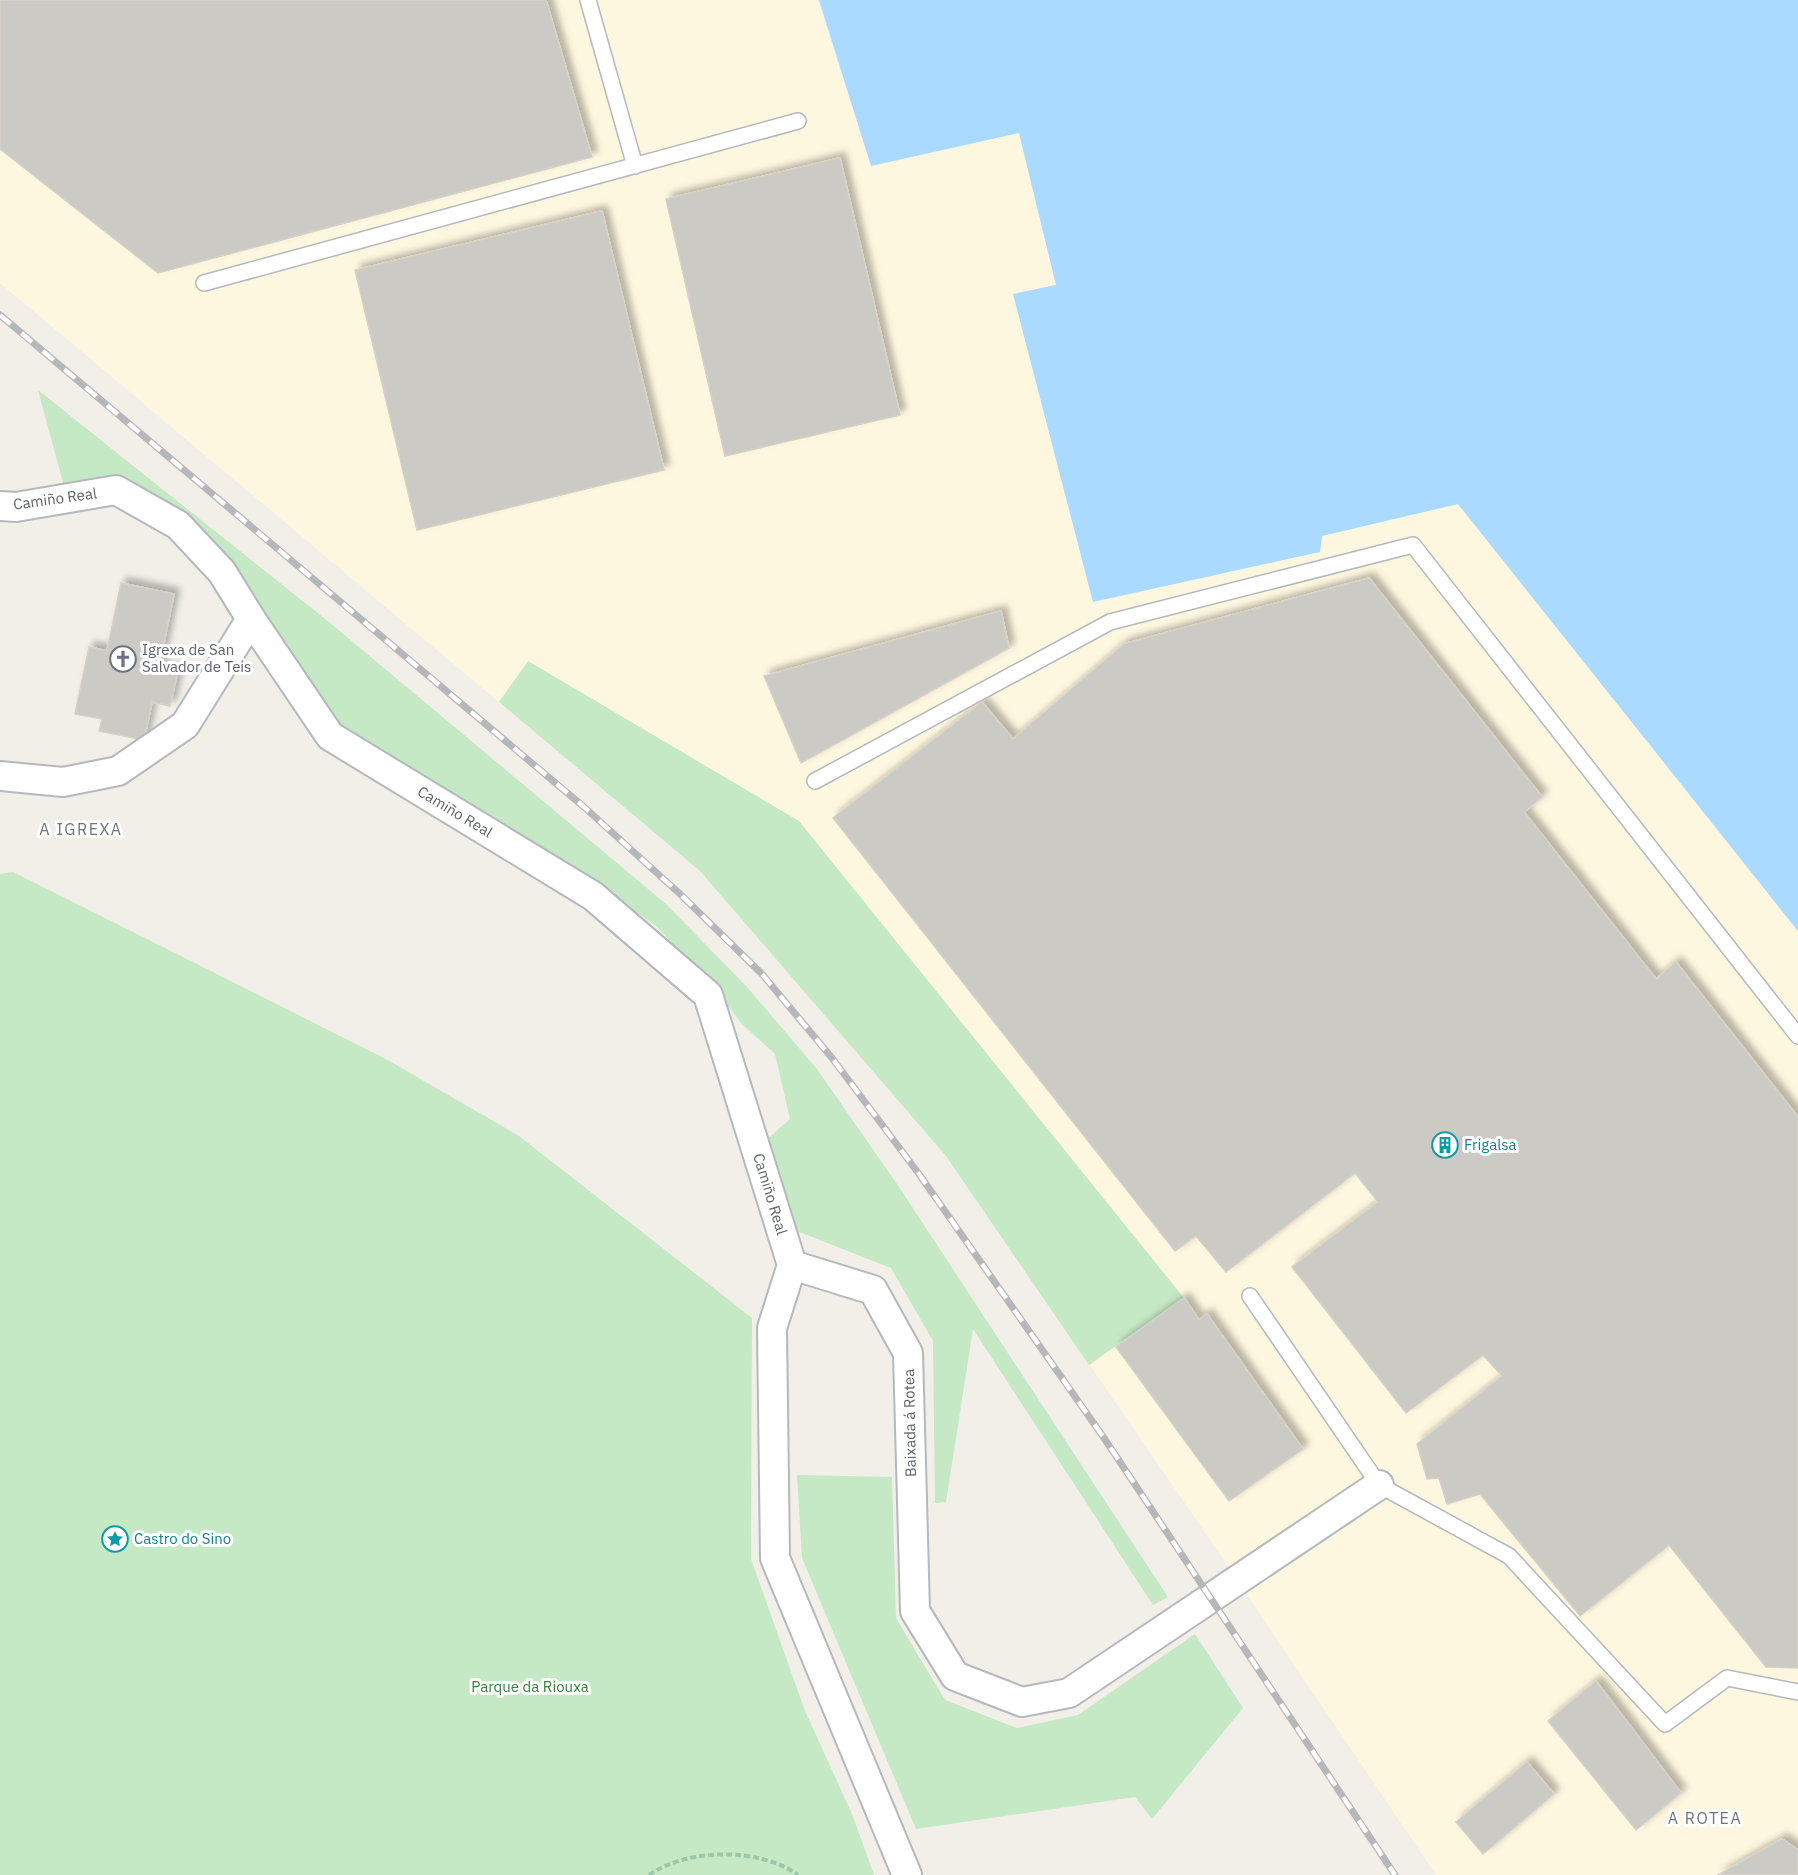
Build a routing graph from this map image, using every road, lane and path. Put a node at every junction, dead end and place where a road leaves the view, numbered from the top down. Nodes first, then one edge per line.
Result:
1 (588, 0) edge
2 (798, 121) dead end
3 (635, 166) junction
4 (204, 283) dead end
5 (0, 506) edge
6 (251, 619) junction
7 (0, 776) edge
8 (815, 781) dead end
9 (1798, 1036) edge
10 (792, 1265) junction
11 (1250, 1296) dead end
12 (1379, 1485) junction
13 (1798, 1692) edge
14 (649, 1875) edge
15 (798, 1875) edge
16 (907, 1875) edge

1 - 3 lane
2 - 3 lane
3 - 4 lane
5 - 6 street, Camiño Real
6 - 7 street
6 - 10 street, Camiño Real
8 - 9 lane
10 - 12 street, Baixada á Rotea
10 - 16 street
11 - 12 lane
12 - 13 lane
14 - 15 path

